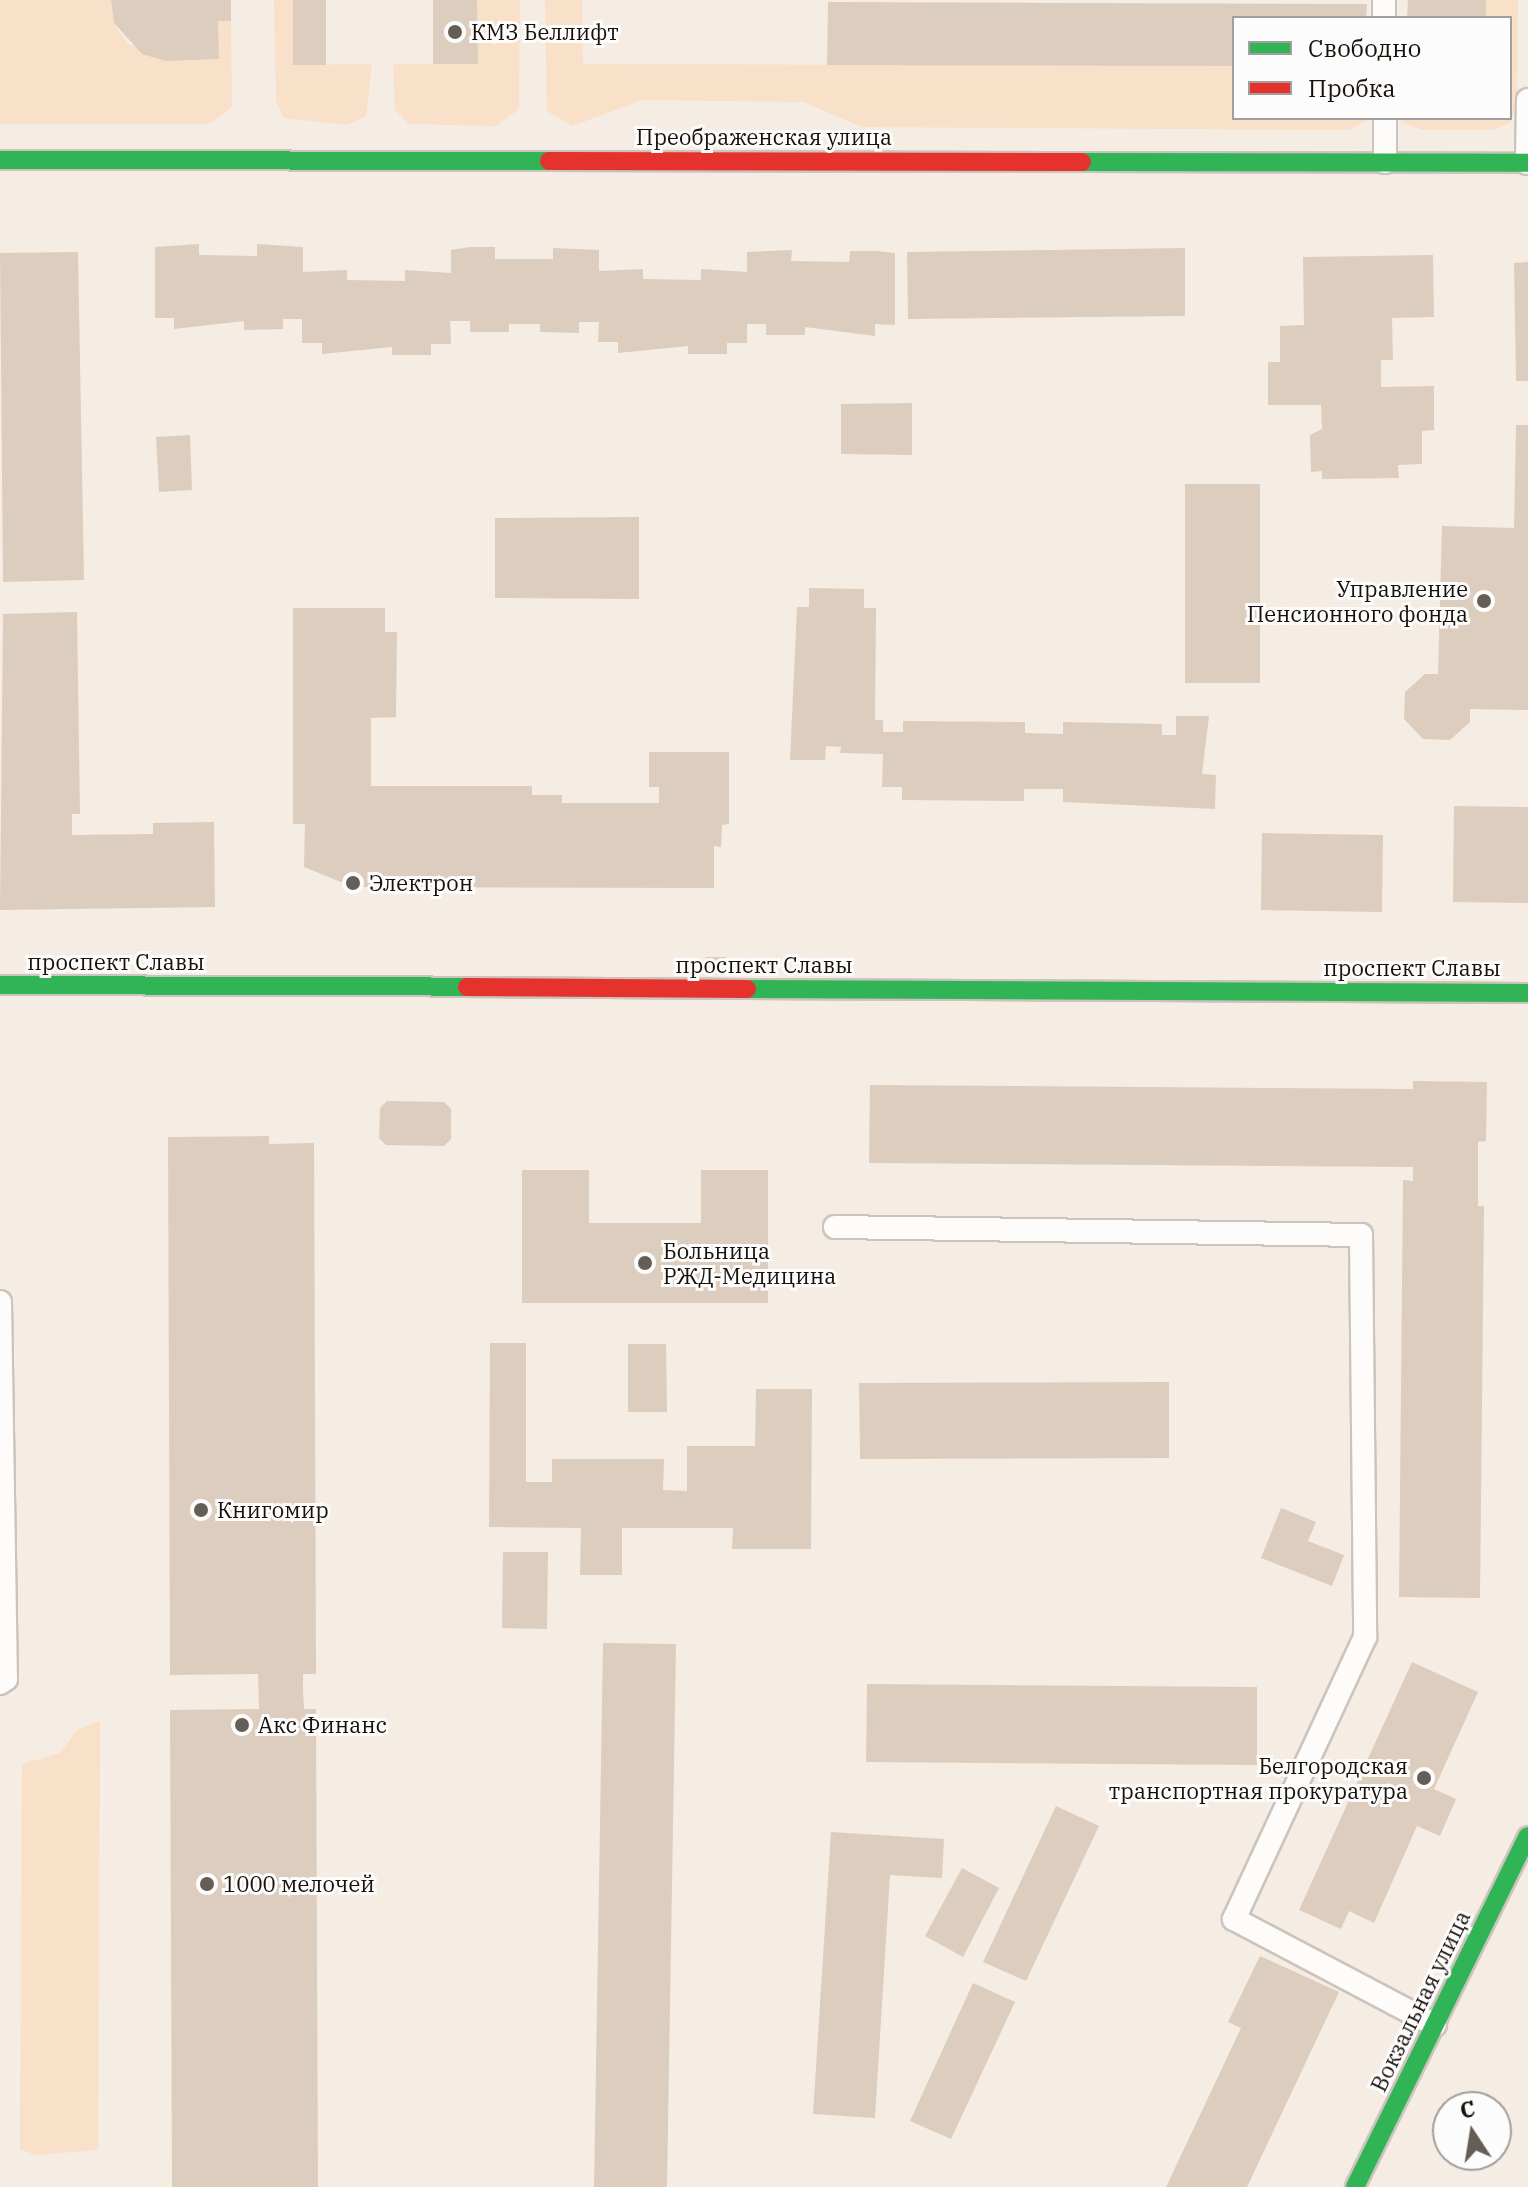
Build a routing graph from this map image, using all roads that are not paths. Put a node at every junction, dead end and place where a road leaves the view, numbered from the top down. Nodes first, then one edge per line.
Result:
1 (1528, 100) edge
2 (1385, 120) edge
3 (0, 160) edge
4 (1385, 162) junction
5 (1528, 163) edge
6 (0, 985) edge
7 (1528, 993) edge
8 (835, 1227) dead end
9 (0, 1302) edge
10 (0, 1683) edge
11 (1528, 1836) edge
12 (1435, 2025) junction
13 (1355, 2187) edge

1 - 5 lane
2 - 4 lane
3 - 4 main road, Преображенская улица
4 - 5 main road, Преображенская улица
6 - 7 main road, проспект Славы
8 - 12 lane
9 - 10 lane
11 - 12 main road, Вокзальная улица
12 - 13 main road, Вокзальная улица

